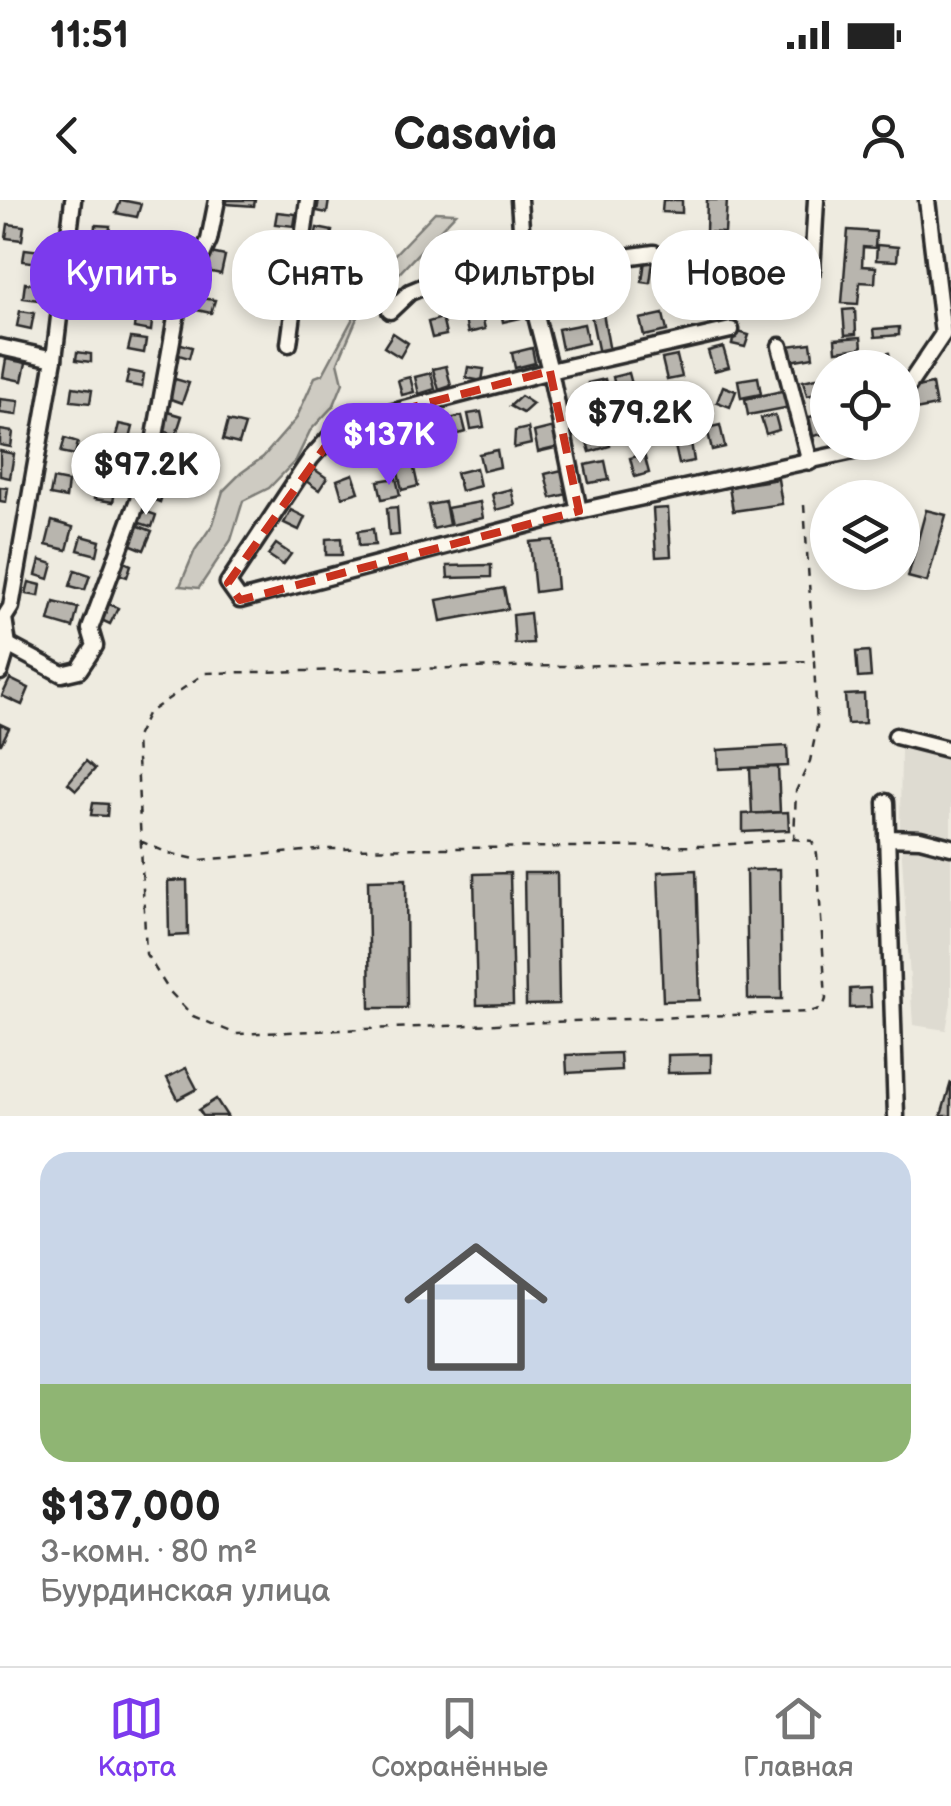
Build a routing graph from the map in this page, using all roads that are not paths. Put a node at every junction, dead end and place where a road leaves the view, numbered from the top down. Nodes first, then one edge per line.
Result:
1 (73, 200) edge
2 (217, 200) edge
3 (308, 200) edge
4 (519, 200) edge
5 (816, 200) edge
6 (927, 200) edge
7 (521, 230) edge
8 (814, 230) edge
9 (537, 320) edge
10 (731, 330) dead end
11 (289, 344) dead end
12 (780, 346) dead end
13 (0, 347) edge
14 (54, 359) junction
15 (920, 368) edge
16 (550, 371) junction
17 (818, 460) edge
18 (810, 462) junction
19 (579, 511) junction
20 (2, 619) edge
21 (8, 645) junction
22 (0, 672) edge
23 (896, 736) dead end
24 (951, 750) edge
25 (886, 802) dead end
26 (887, 838) junction
27 (951, 848) edge
28 (896, 1116) edge

1 - 14 street
2 - 21 street
3 - 11 street
4 - 7 street
5 - 8 street
6 - 15 street
9 - 16 street
10 - 16 street
12 - 18 street
13 - 14 street
14 - 20 street
16 - 19 street
16 - 19 street
17 - 18 street
18 - 19 street
20 - 21 street
21 - 22 street
23 - 24 street
25 - 26 street
26 - 27 street
26 - 28 street

